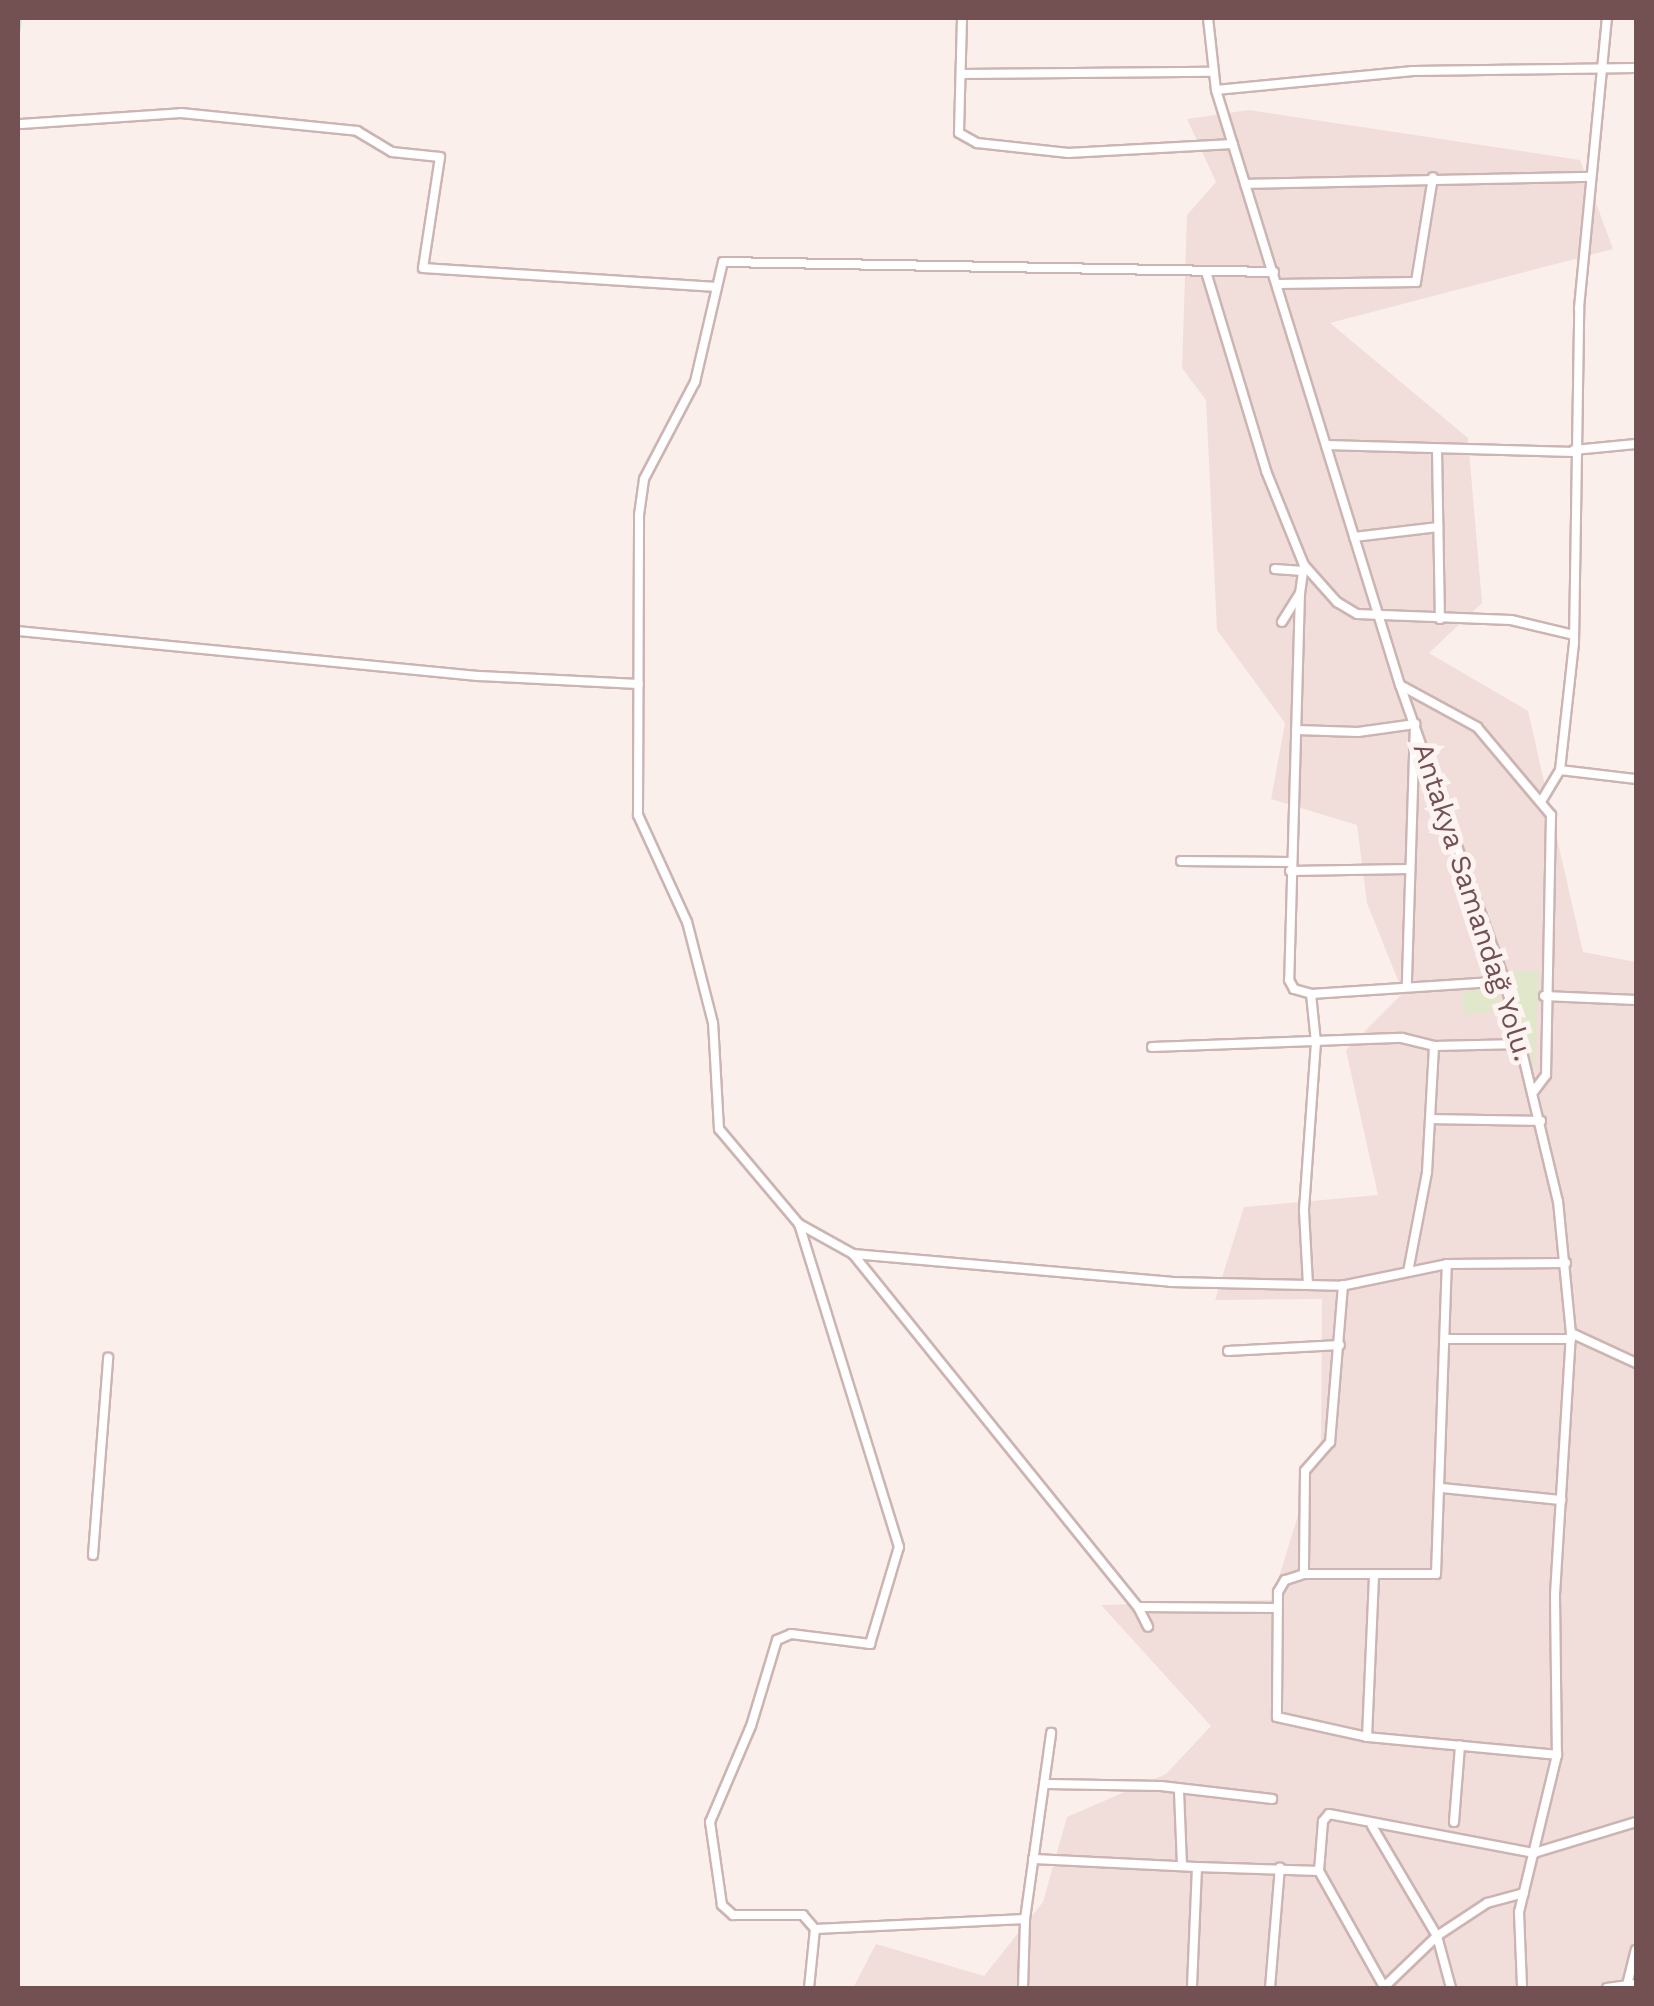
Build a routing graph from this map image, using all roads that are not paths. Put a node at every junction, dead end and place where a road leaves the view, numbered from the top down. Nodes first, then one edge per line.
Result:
1 (962, 18) edge
2 (1208, 18) edge
3 (1608, 18) edge
4 (1636, 68) edge
5 (1603, 71) junction
6 (1212, 72) junction
7 (962, 74) junction
8 (1216, 90) junction
9 (21, 124) dead end
10 (1233, 144) junction
11 (1589, 176) junction
12 (1434, 177) junction
13 (1245, 184) junction
14 (1274, 272) junction
15 (1206, 276) junction
16 (1277, 284) junction
17 (716, 287) junction
18 (1636, 444) edge
19 (1326, 445) junction
20 (1436, 450) junction
21 (1574, 451) junction
22 (1438, 527) junction
23 (1354, 537) junction
24 (1304, 568) junction
25 (1275, 569) dead end
26 (1300, 593) junction
27 (1379, 618) junction
28 (1440, 619) junction
29 (1282, 622) dead end
30 (18, 632) edge
31 (1570, 634) junction
32 (639, 684) junction
33 (1400, 685) junction
34 (1415, 724) junction
35 (1296, 730) junction
36 (1560, 770) junction
37 (1636, 779) edge
38 (1542, 800) junction
39 (1181, 861) dead end
40 (1290, 866) junction
41 (1409, 869) junction
42 (1504, 980) junction
43 (1407, 983) junction
44 (1311, 994) junction
45 (1544, 996) junction
46 (1636, 1000) edge
47 (1316, 1042) junction
48 (1521, 1044) junction
49 (1152, 1046) dead end
50 (1434, 1046) junction
51 (1534, 1091) junction
52 (1431, 1119) junction
53 (1541, 1122) junction
54 (799, 1224) junction
55 (852, 1254) junction
56 (1447, 1264) junction
57 (1566, 1264) junction
58 (1408, 1272) junction
59 (1308, 1284) junction
60 (1343, 1285) junction
61 (1571, 1336) junction
62 (1446, 1339) junction
63 (1340, 1344) junction
64 (1228, 1351) dead end
65 (108, 1358) dead end
66 (1635, 1360) edge
67 (1441, 1488) junction
68 (1562, 1500) junction
69 (93, 1555) dead end
70 (1304, 1574) junction
71 (1374, 1577) junction
72 (1138, 1607) junction
73 (1277, 1608) junction
74 (1148, 1627) dead end
75 (1051, 1733) dead end
76 (1368, 1738) junction
77 (1460, 1745) junction
78 (1557, 1754) junction
79 (1048, 1784) junction
80 (1179, 1790) junction
81 (1272, 1799) dead end
82 (1454, 1822) dead end
83 (1636, 1822) edge
84 (1372, 1826) junction
85 (1534, 1852) junction
86 (1033, 1859) junction
87 (1182, 1866) junction
88 (1197, 1867) junction
89 (1280, 1868) junction
90 (1320, 1871) junction
91 (1524, 1893) junction
92 (1025, 1918) junction
93 (816, 1929) junction
94 (1438, 1936) junction
95 (1636, 1950) edge
96 (1632, 1985) edge
97 (808, 1988) edge
98 (1023, 1988) edge
99 (1192, 1988) edge
100 (1270, 1988) edge
101 (1383, 1988) edge
102 (1452, 1988) edge
103 (1522, 1988) edge
104 (1607, 1988) edge

1 - 7 street
2 - 6 street, Antakya Samandağ Yolu.
3 - 5 street
4 - 5 street
5 - 8 street
5 - 11 street
6 - 7 street
6 - 8 street, Antakya Samandağ Yolu.
7 - 10 street
8 - 10 street, Antakya Samandağ Yolu.
9 - 17 street
10 - 13 street, Antakya Samandağ Yolu.
11 - 12 street
11 - 21 street
12 - 13 street
12 - 16 street
13 - 14 street, Antakya Samandağ Yolu.
14 - 15 street
14 - 16 street, Antakya Samandağ Yolu.
15 - 17 street
15 - 24 street
16 - 19 street, Antakya Samandağ Yolu.
17 - 32 street
18 - 21 street
19 - 20 street
19 - 23 street, Antakya Samandağ Yolu.
20 - 21 street
20 - 22 street
21 - 31 street
22 - 23 street
22 - 28 street
23 - 27 street, Antakya Samandağ Yolu.
24 - 25 street
24 - 26 street
24 - 27 street
26 - 29 street
26 - 35 street
27 - 28 street
27 - 33 street, Antakya Samandağ Yolu.
28 - 31 street
30 - 32 street
31 - 36 street
32 - 54 street
33 - 34 street, Antakya Samandağ Yolu.
33 - 38 street
34 - 35 street
34 - 41 street
34 - 42 street, Antakya Samandağ Yolu.
35 - 40 street
36 - 37 street
36 - 38 street
38 - 45 street
39 - 40 street
40 - 41 street
40 - 44 street
41 - 43 street
42 - 43 street
42 - 48 street, Antakya Samandağ Yolu.
43 - 44 street
44 - 47 street
45 - 46 street
45 - 51 street
47 - 49 street
47 - 50 street
47 - 59 street
48 - 50 street
48 - 51 street, Antakya Samandağ Yolu.
50 - 52 street
51 - 53 street, Antakya Samandağ Yolu.
52 - 53 street
52 - 58 street
53 - 57 street, Antakya Samandağ Yolu.
54 - 55 street
54 - 93 street
55 - 59 street
55 - 72 street
56 - 57 street
56 - 58 street
56 - 62 street
57 - 61 street, Antakya Samandağ Yolu.
58 - 60 street
59 - 60 street
60 - 63 street
61 - 62 street
61 - 66 street
61 - 68 street, Antakya Samandağ Yolu.
62 - 67 street
63 - 64 street
63 - 70 street
65 - 69 street
67 - 68 street
67 - 71 street
68 - 78 street, Antakya Samandağ Yolu.
70 - 71 street
70 - 73 street
71 - 76 street
72 - 73 street
72 - 74 street
73 - 76 street
75 - 79 street
76 - 77 street
77 - 78 street
77 - 82 street
78 - 85 street, Antakya Samandağ Yolu.
79 - 80 street
79 - 86 street
80 - 81 street
80 - 87 street
83 - 85 street
84 - 85 street
84 - 90 street
84 - 94 street
85 - 91 street, Antakya Samandağ Yolu.
86 - 87 street
86 - 92 street
87 - 88 street
88 - 89 street
88 - 99 street
89 - 90 street
89 - 100 street
90 - 101 street
91 - 94 street
91 - 103 street, Antakya Samandağ Yolu.
92 - 93 street
92 - 98 street
93 - 97 street
94 - 101 street
94 - 102 street
95 - 96 street
96 - 104 street

